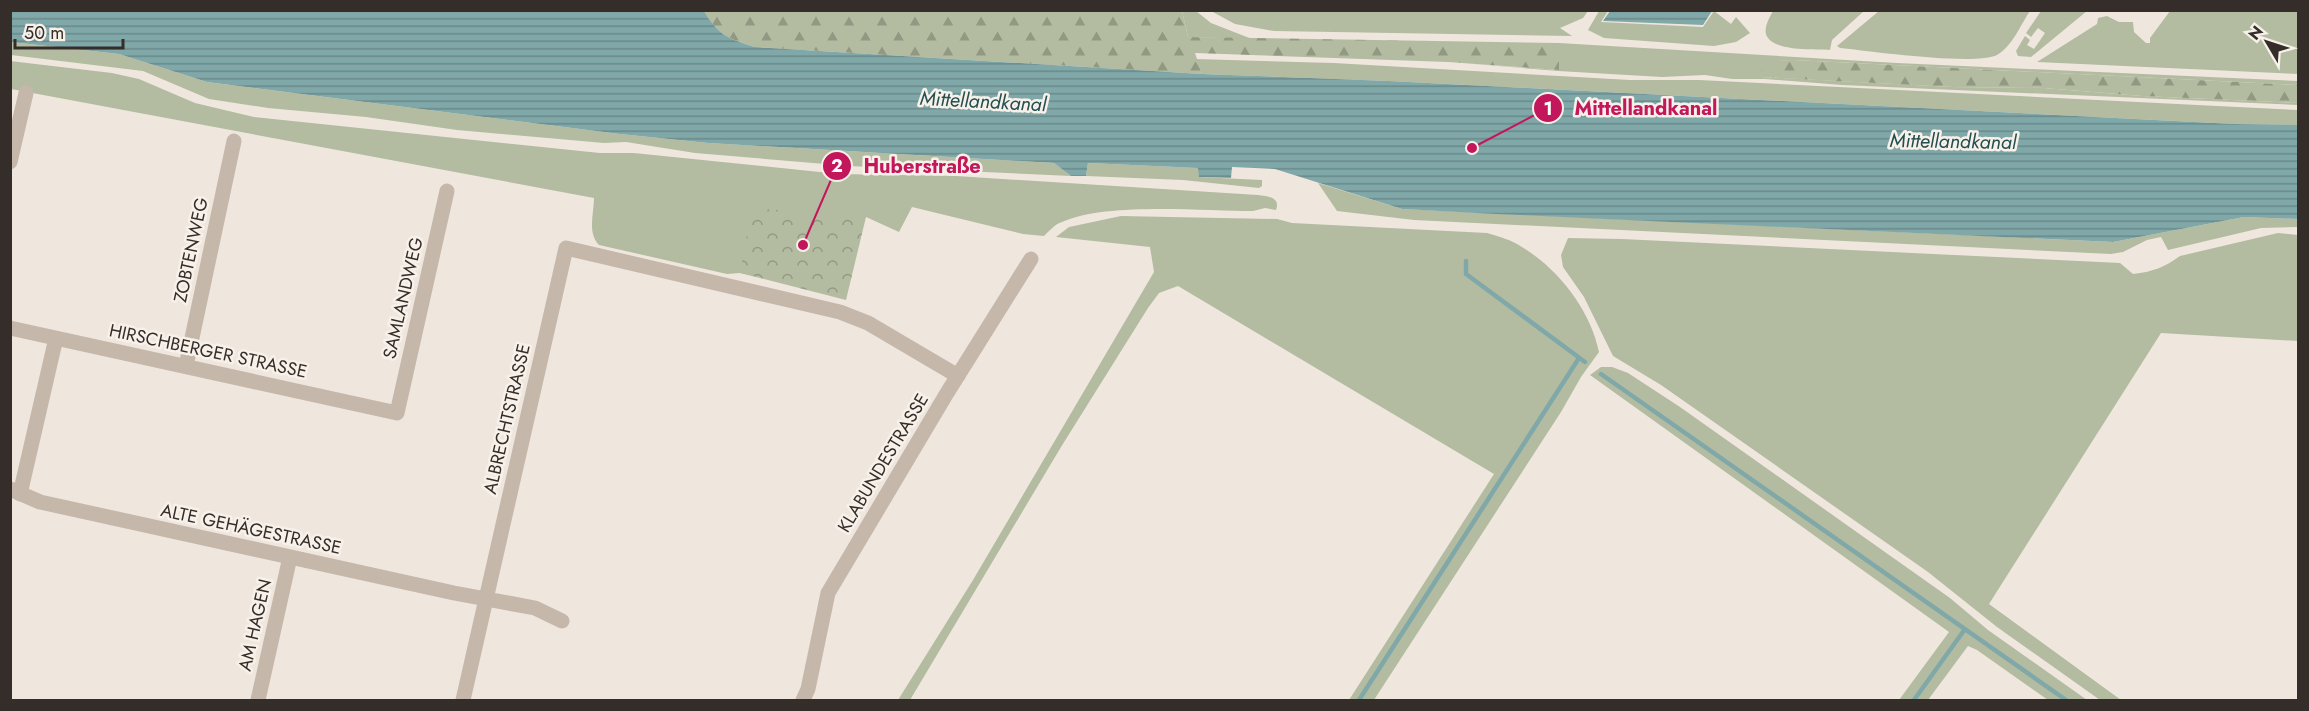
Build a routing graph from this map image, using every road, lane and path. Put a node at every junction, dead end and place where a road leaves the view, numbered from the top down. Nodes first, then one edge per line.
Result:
1 (26, 93) dead end
2 (234, 141) dead end
3 (10, 162) edge
4 (447, 191) dead end
5 (1030, 259) dead end
6 (10, 328) edge
7 (56, 338) junction
8 (186, 366) junction
9 (957, 376) junction
10 (397, 413) joint
11 (15, 491) edge
12 (290, 557) junction
13 (486, 599) junction
14 (562, 621) dead end
15 (258, 700) edge
16 (463, 700) edge
17 (803, 700) edge

1 - 3 street
2 - 8 street, ZOBTENWEG
4 - 10 street, SAMLANDWEG
5 - 9 street, KLABUNDESTRASSE
6 - 7 street, HIRSCHBERGER STRASSE
7 - 8 street, HIRSCHBERGER STRASSE
7 - 11 street
8 - 10 street, HIRSCHBERGER STRASSE
9 - 13 street, ALBRECHTSTRASSE
9 - 17 street, KLABUNDESTRASSE
11 - 12 street, ALTE GEHÄGESTRASSE
12 - 13 street, ALTE GEHÄGESTRASSE
12 - 15 street, AM HAGEN
13 - 14 street
13 - 16 street, ALBRECHTSTRASSE

